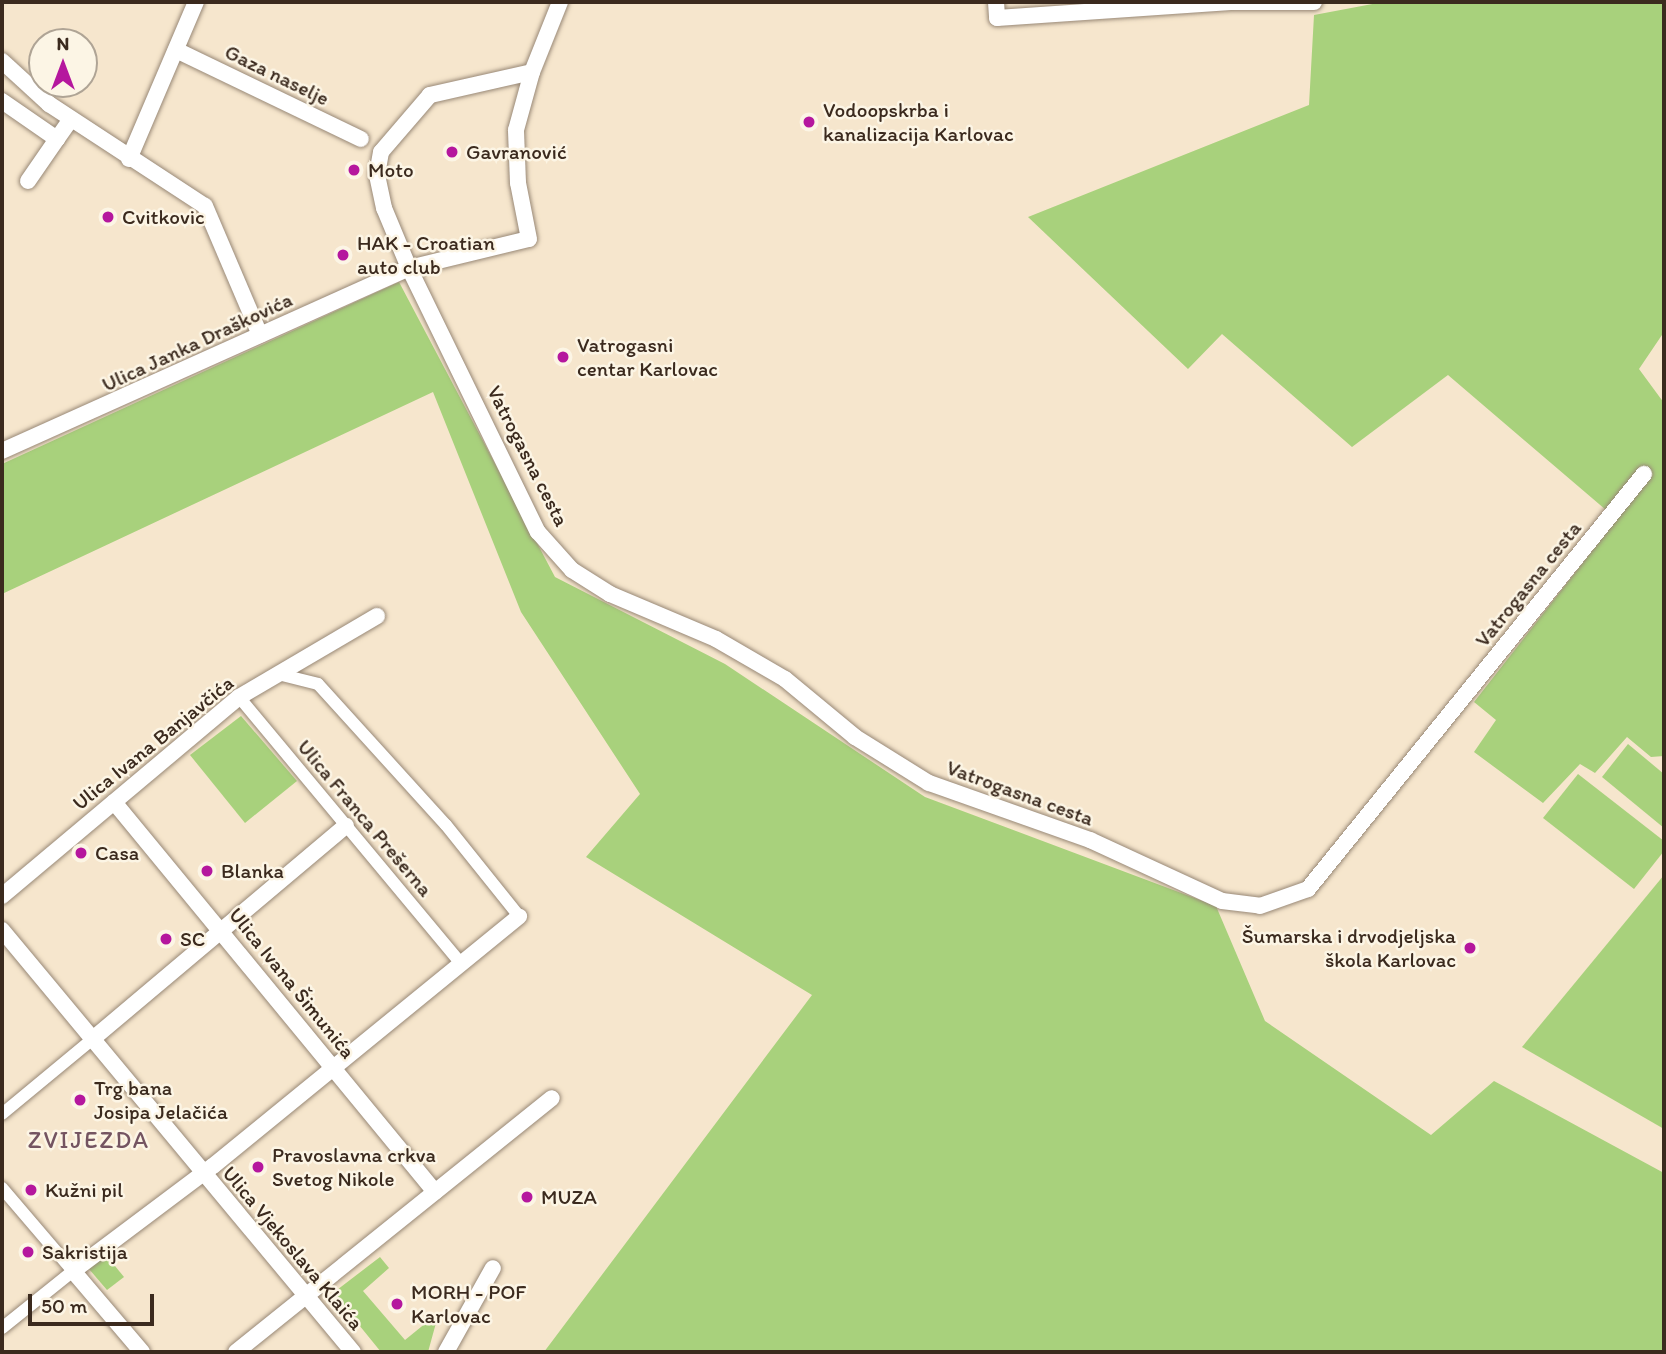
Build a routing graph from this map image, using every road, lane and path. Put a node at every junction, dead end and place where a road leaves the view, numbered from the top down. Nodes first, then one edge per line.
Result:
1 (196, 2) edge
2 (559, 2) edge
3 (1230, 2) edge
4 (1314, 2) edge
5 (997, 10) edge
6 (176, 50) junction
7 (2, 61) edge
8 (532, 72) junction
9 (2, 101) edge
10 (71, 119) junction
11 (57, 139) junction
12 (361, 139) dead end
13 (128, 159) junction
14 (28, 181) dead end
15 (409, 268) junction
16 (260, 335) junction
17 (2, 451) edge
18 (1644, 474) dead end
19 (377, 616) dead end
20 (278, 674) junction
21 (239, 697) junction
22 (114, 802) junction
23 (346, 826) junction
24 (2, 896) edge
25 (519, 916) joint
26 (2, 930) edge
27 (223, 931) junction
28 (461, 963) junction
29 (95, 1037) junction
30 (334, 1069) junction
31 (552, 1098) dead end
32 (2, 1114) edge
33 (201, 1171) junction
34 (2, 1188) edge
35 (435, 1192) junction
36 (493, 1268) dead end
37 (73, 1271) junction
38 (305, 1296) junction
39 (2, 1328) edge
40 (241, 1351) edge
41 (142, 1352) edge
42 (353, 1352) edge
43 (446, 1352) edge

1 - 6 street
2 - 8 street
3 - 4 street
3 - 5 street
6 - 12 street, Gaza naselje
6 - 13 street
7 - 10 street
8 - 15 street, Ulica Janka Draškovića
8 - 15 street, Vatrogasna cesta
9 - 11 street
10 - 11 street
10 - 13 street
11 - 14 street
13 - 16 street
15 - 16 street, Ulica Janka Draškovića
15 - 18 street, Vatrogasna cesta
16 - 17 street, Ulica Janka Draškovića
19 - 20 street, Ulica Ivana Banjavčića
20 - 21 street, Ulica Ivana Banjavčića
20 - 25 street
21 - 22 street, Ulica Ivana Banjavčića
21 - 23 street, Ulica Franca Prešerna
22 - 24 street, Ulica Ivana Banjavčića
22 - 27 street, Ulica Ivana Šimunića
23 - 27 street
23 - 28 street, Ulica Franca Prešerna
25 - 28 street
26 - 29 street
27 - 29 street
27 - 30 street, Ulica Ivana Šimunića
28 - 30 street
29 - 32 street
29 - 33 street
30 - 33 street
30 - 35 street, Ulica Ivana Šimunića
31 - 35 street
33 - 37 street
33 - 38 street, Ulica Vjekoslava Klaića
34 - 37 street
35 - 38 street
36 - 43 street
37 - 39 street
37 - 41 street
38 - 40 street
38 - 42 street, Ulica Vjekoslava Klaića

